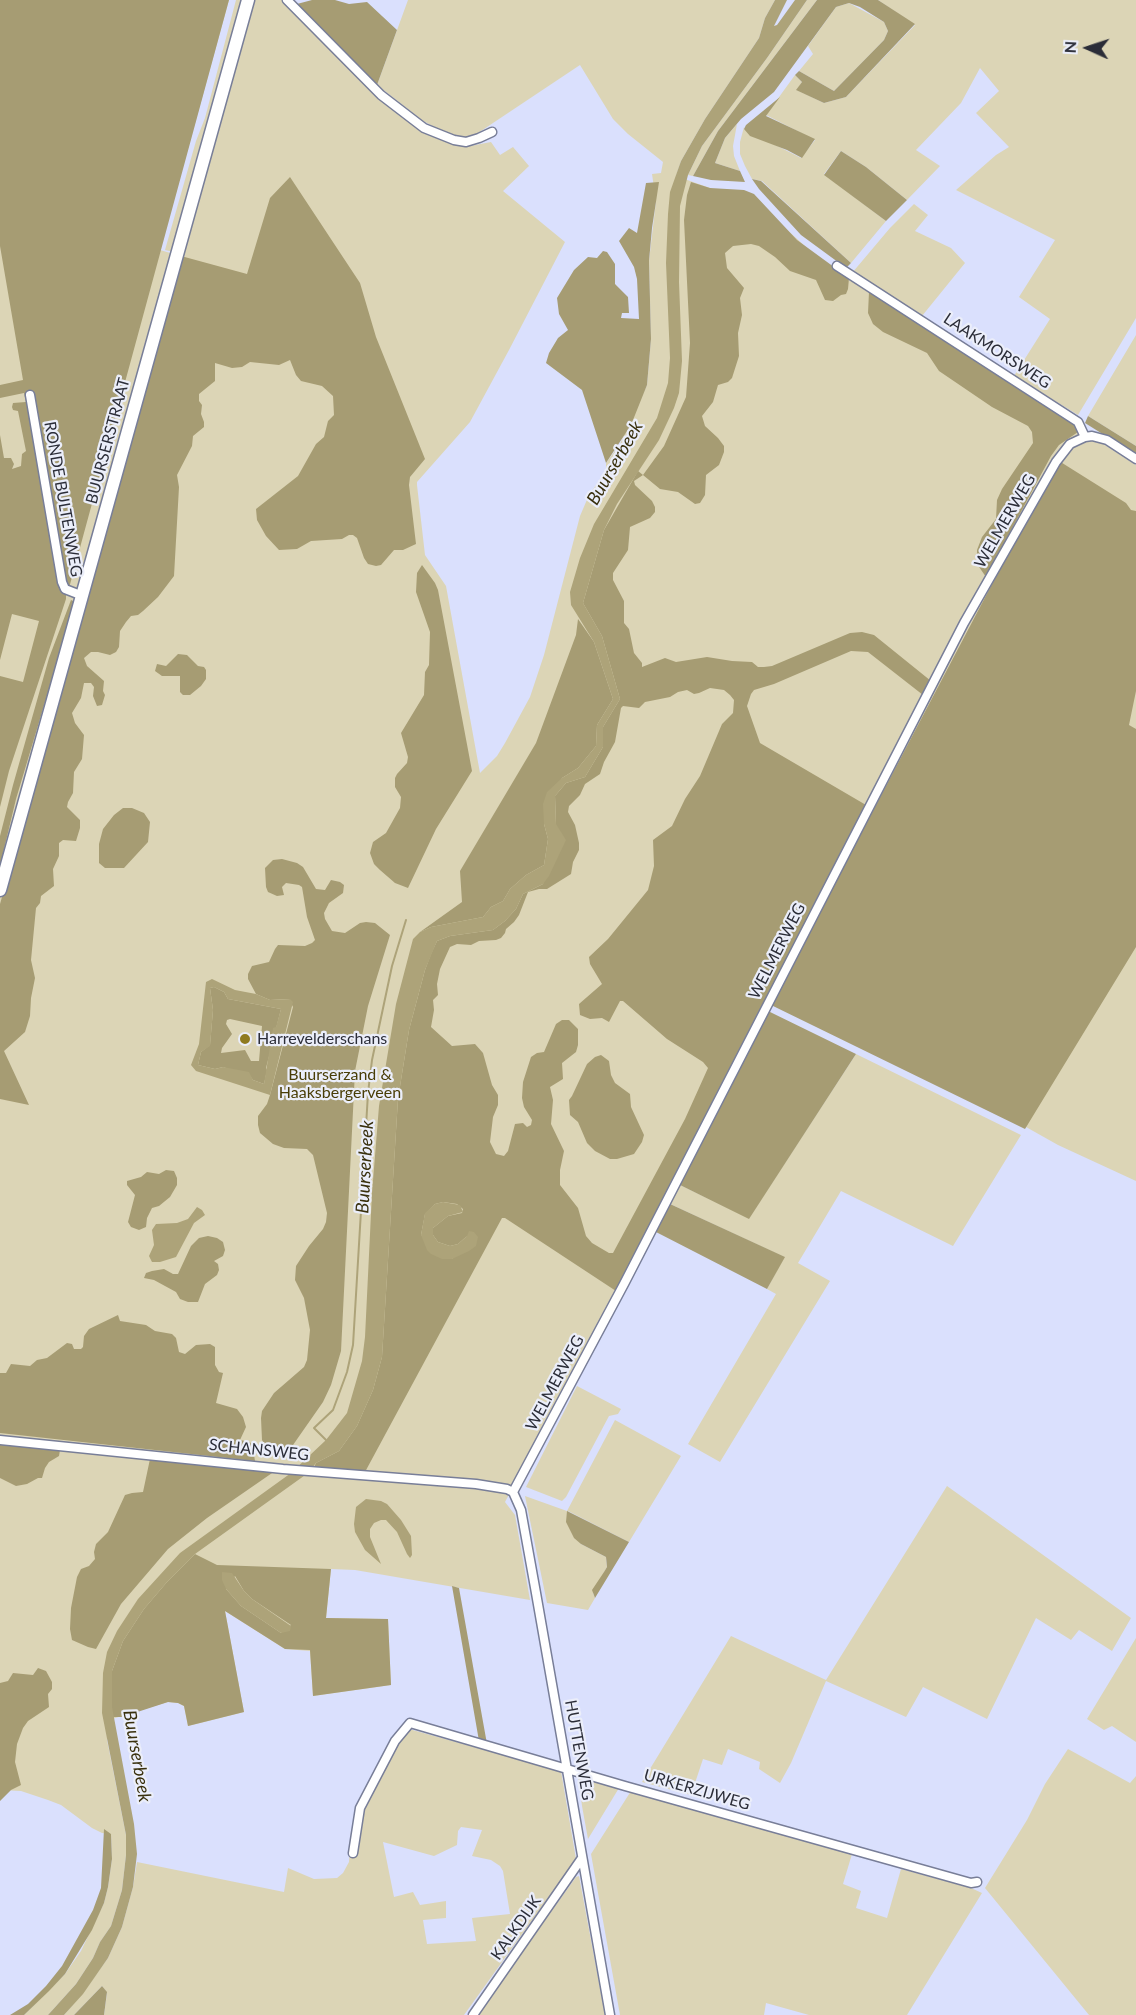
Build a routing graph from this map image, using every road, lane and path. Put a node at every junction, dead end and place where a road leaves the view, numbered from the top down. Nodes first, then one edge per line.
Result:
1 (248, 0) edge
2 (286, 0) edge
3 (492, 132) dead end
4 (837, 266) dead end
5 (30, 395) dead end
6 (1085, 437) junction
7 (1136, 459) edge
8 (82, 596) junction
9 (0, 890) edge
10 (0, 1440) edge
11 (513, 1492) junction
12 (567, 1769) junction
13 (353, 1853) dead end
14 (582, 1858) junction
15 (977, 1882) dead end
16 (473, 2015) edge
17 (610, 2015) edge

1 - 8 main road, BUURSERSTRAAT
2 - 3 street
4 - 6 street, LAAKMORSWEG
5 - 8 street, RONDE BULTENWEG
6 - 7 street
6 - 11 street, WELMERWEG
8 - 9 main road, BUURSERSTRAAT
10 - 11 street, SCHANSWEG
11 - 12 street, HUTTENWEG
12 - 13 street, URKERZIJWEG
12 - 14 street, HUTTENWEG
12 - 15 street, URKERZIJWEG
14 - 16 street, KALKDIJK
14 - 17 street, HUTTENWEG

